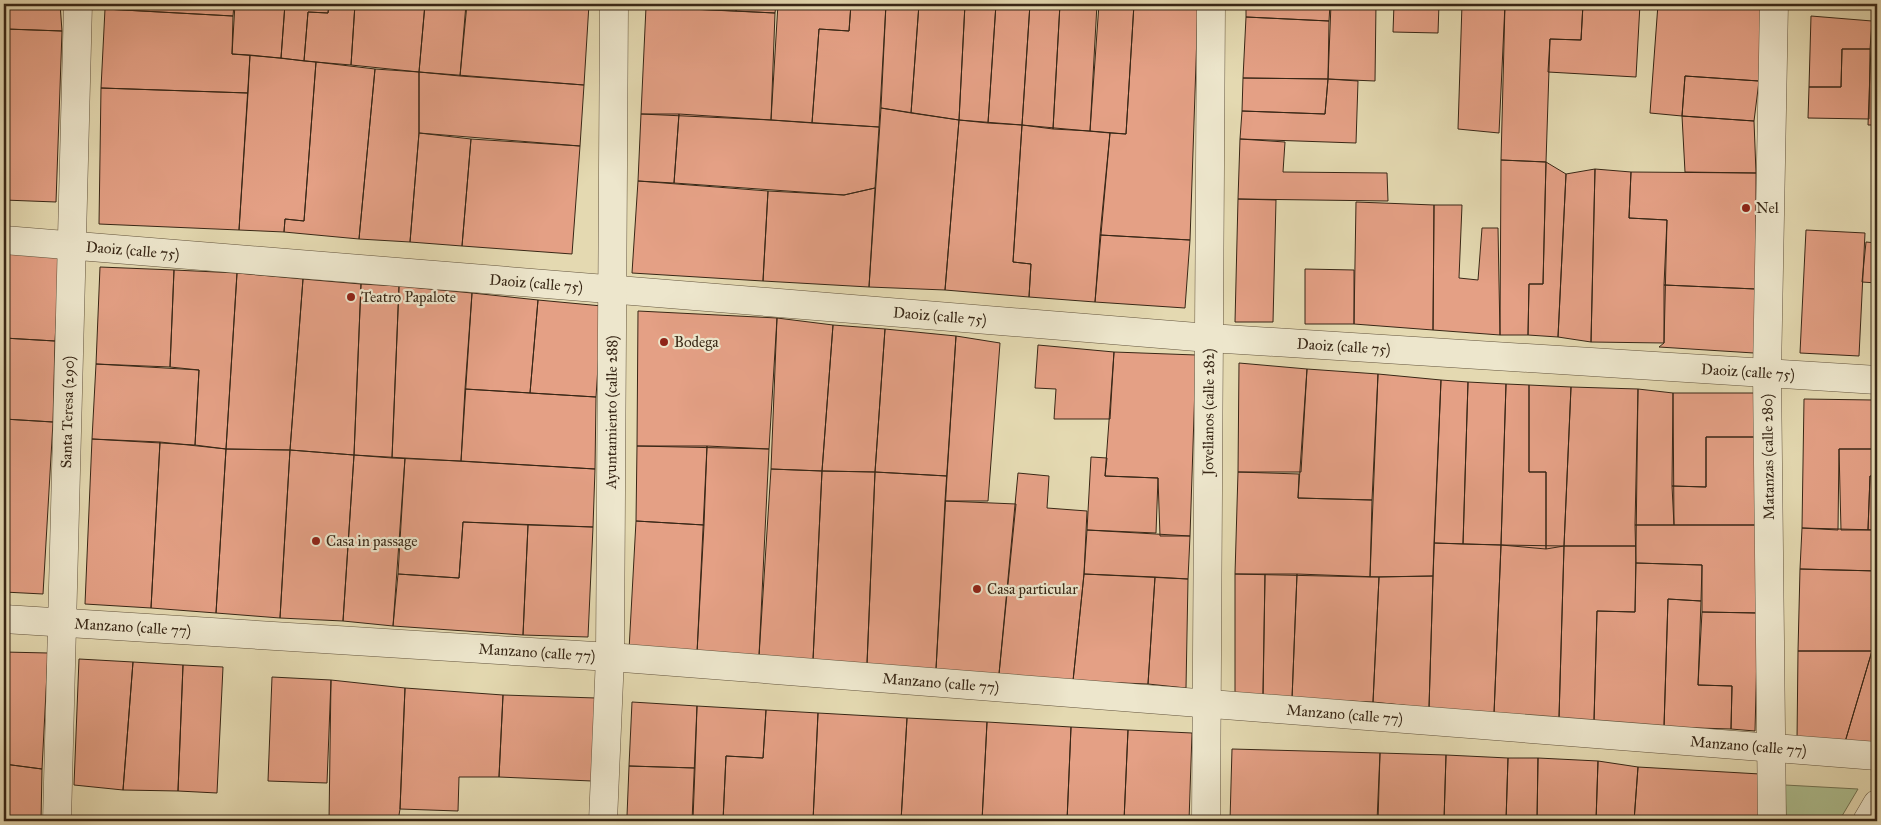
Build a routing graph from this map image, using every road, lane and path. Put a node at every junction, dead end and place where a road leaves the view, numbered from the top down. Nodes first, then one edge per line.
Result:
1 (78, 4) edge
2 (614, 4) edge
3 (1211, 4) edge
4 (1774, 4) edge
5 (4, 240) edge
6 (72, 246) junction
7 (612, 290) junction
8 (1209, 338) junction
9 (1767, 372) junction
10 (1877, 380) edge
11 (4, 618) edge
12 (60, 622) junction
13 (610, 657) junction
14 (1207, 704) junction
15 (1772, 746) junction
16 (1877, 756) edge
17 (1877, 804) edge
18 (57, 821) edge
19 (604, 821) edge
20 (1206, 821) edge
21 (1772, 821) edge
22 (1867, 821) edge

1 - 6 street, Santa Teresa (290)
2 - 7 street, Ayuntamiento (calle 288)
3 - 8 street, Jovellanos (calle 282)
4 - 9 street, Matanzas (calle 280)
5 - 6 street, Daoiz (calle 75)
6 - 7 street, Daoiz (calle 75)
6 - 12 street, Santa Teresa (290)
7 - 8 street, Daoiz (calle 75)
7 - 13 street, Ayuntamiento (calle 288)
8 - 9 street, Daoiz (calle 75)
8 - 14 street, Jovellanos (calle 282)
9 - 10 street, Daoiz (calle 75)
9 - 15 street, Matanzas (calle 280)
11 - 12 street, Manzano (calle 77)
12 - 13 street, Manzano (calle 77)
12 - 18 street, Santa Teresa (290)
13 - 14 street, Manzano (calle 77)
13 - 19 street, Ayuntamiento (calle 288)
14 - 15 street, Manzano (calle 77)
14 - 20 street, Jovellanos (calle 282)
15 - 16 street, Manzano (calle 77)
15 - 21 street, Matanzas (calle 280)
17 - 22 street

